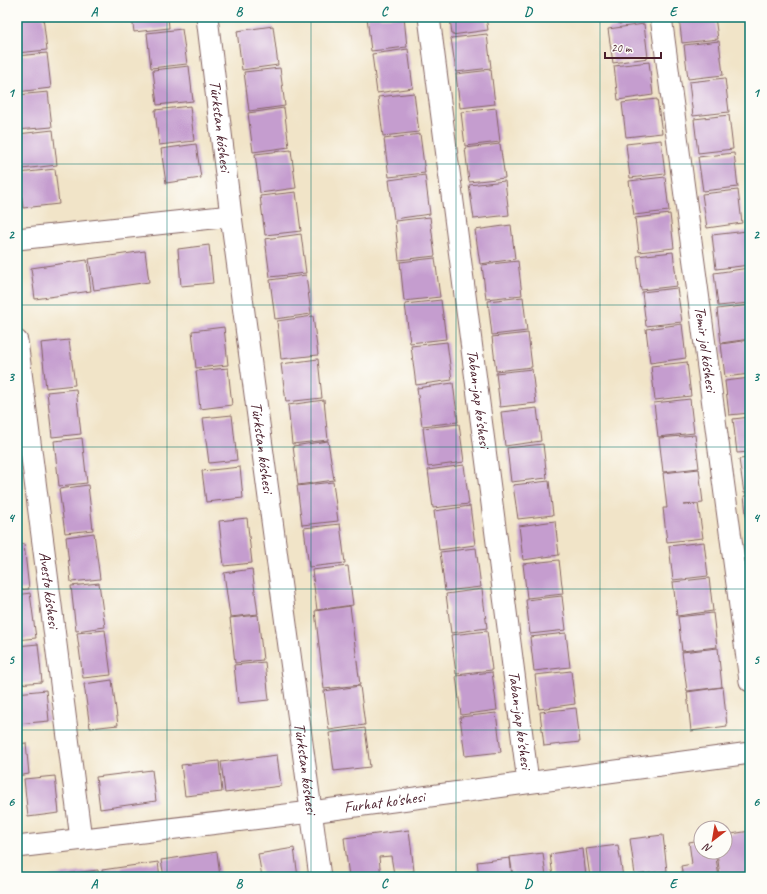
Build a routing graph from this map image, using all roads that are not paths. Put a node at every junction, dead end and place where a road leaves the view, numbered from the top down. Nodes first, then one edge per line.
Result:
1 (207, 17) edge
2 (429, 17) edge
3 (661, 17) edge
4 (232, 216) junction
5 (17, 239) edge
6 (17, 341) edge
7 (750, 681) edge
8 (750, 753) edge
9 (528, 782) junction
10 (311, 812) junction
11 (81, 839) junction
12 (17, 847) edge
13 (320, 877) edge

1 - 4 street, Túrkstan kóshesi
2 - 9 street, Taban-jap ko'shesi
3 - 7 street, Temir jol kóshesi
4 - 5 street
4 - 10 street, Túrkstan kóshesi
6 - 11 street, Avesto kóshesi
8 - 9 street, Furhat ko'shesi
9 - 10 street, Furhat ko'shesi
10 - 11 street, Furhat ko'shesi
10 - 13 street, Túrkstan kóshesi
11 - 12 street, Furhat ko'shesi

